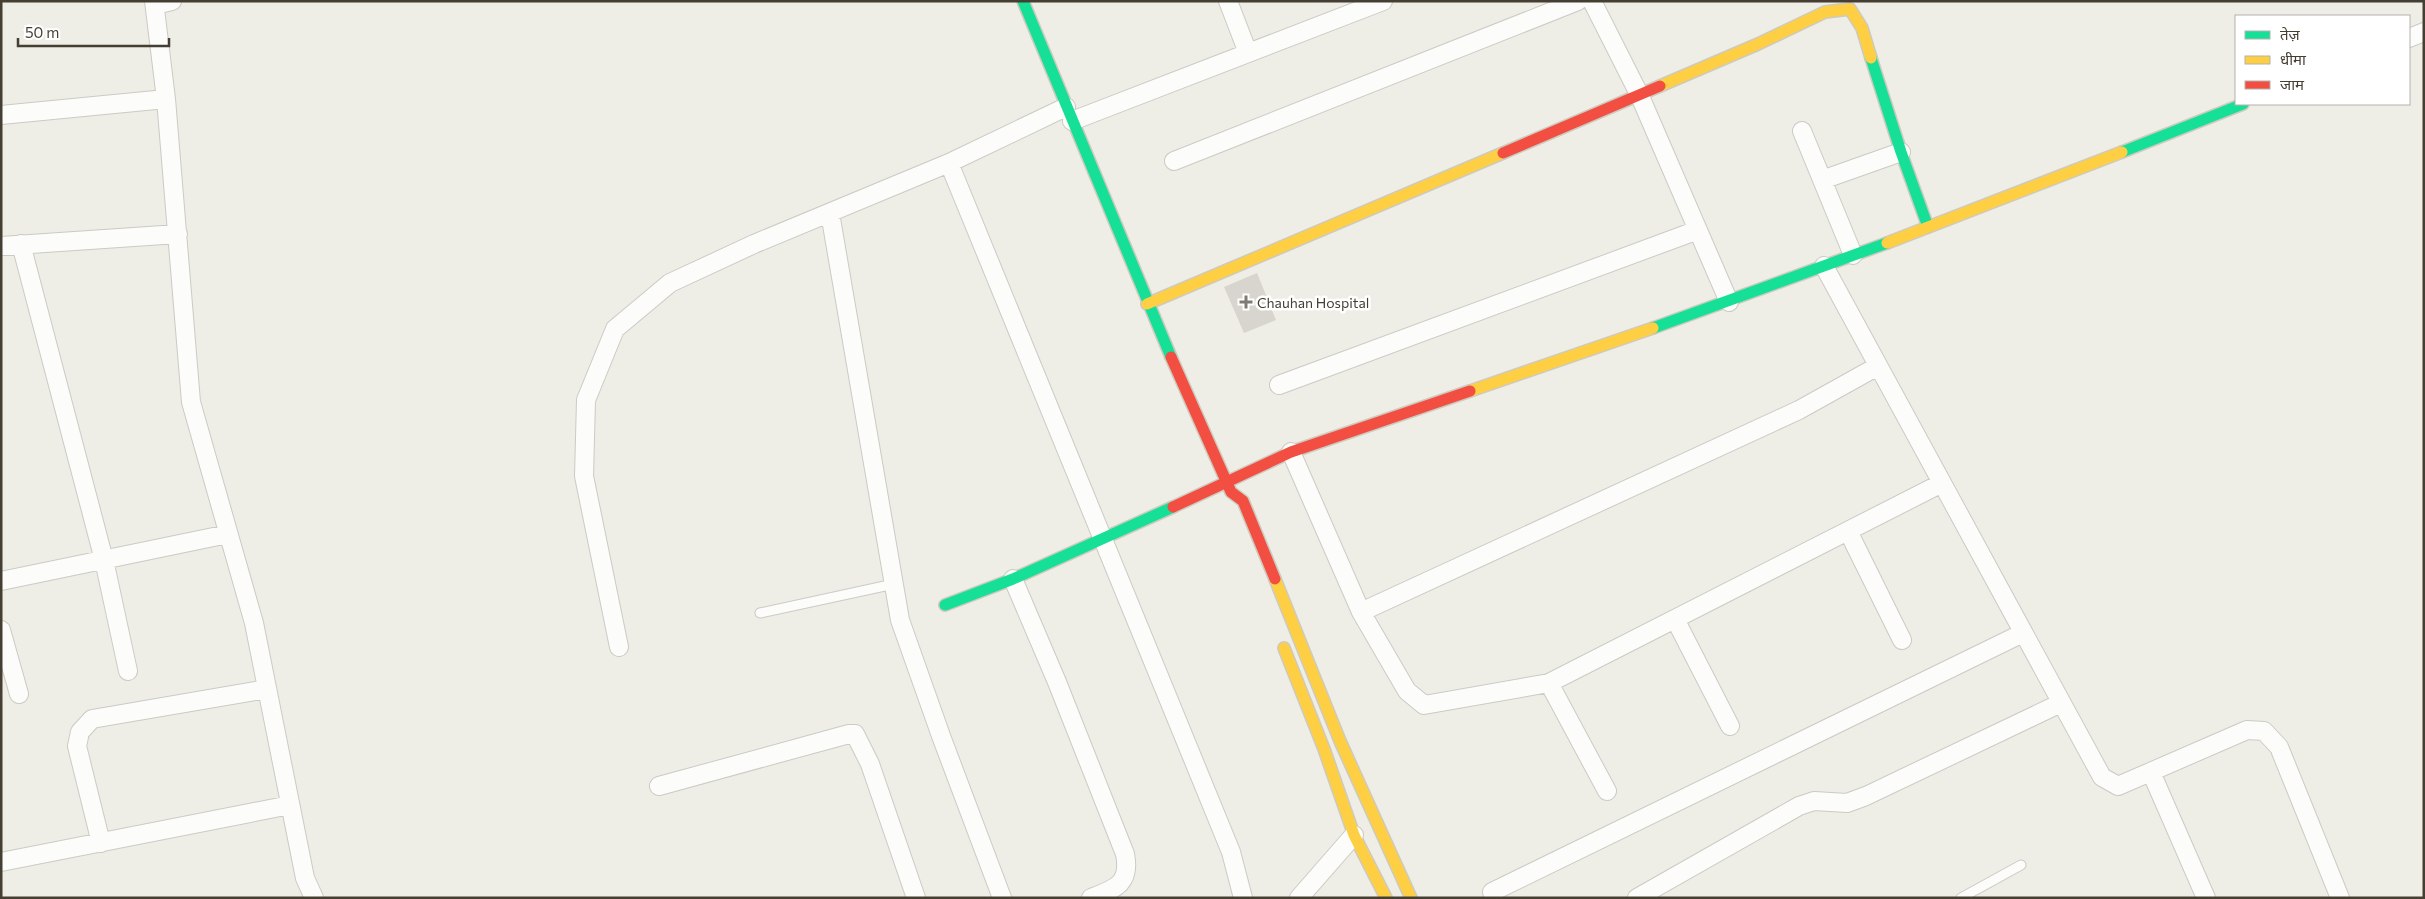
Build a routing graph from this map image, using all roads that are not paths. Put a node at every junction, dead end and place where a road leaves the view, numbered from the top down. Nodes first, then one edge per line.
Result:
1 (172, 1) edge
2 (1023, 1) edge
3 (1228, 1) edge
4 (1383, 1) edge
5 (1578, 1) edge
6 (1592, 1) edge
7 (154, 3) edge
8 (1364, 5) edge
9 (2424, 32) edge
10 (2410, 38) edge
11 (1248, 53) junction
12 (1639, 94) junction
13 (166, 99) junction
14 (2241, 105) edge
15 (1069, 114) junction
16 (1, 116) edge
17 (1802, 131) dead end
18 (1901, 152) junction
19 (1174, 161) dead end
20 (949, 163) junction
21 (1822, 180) junction
22 (830, 213) junction
23 (1928, 227) junction
24 (1698, 230) junction
25 (178, 234) junction
26 (21, 244) junction
27 (1, 246) edge
28 (1853, 255) junction
29 (1824, 266) junction
30 (1729, 302) junction
31 (1147, 304) junction
32 (1878, 366) junction
33 (1279, 385) dead end
34 (1291, 452) junction
35 (1942, 483) junction
36 (1229, 487) junction
37 (1227, 506) dead end
38 (1848, 531) junction
39 (228, 534) junction
40 (1103, 540) junction
41 (104, 560) junction
42 (1013, 579) junction
43 (1, 581) edge
44 (894, 584) junction
45 (945, 605) dead end
46 (1362, 612) junction
47 (760, 613) dead end
48 (1675, 619) junction
49 (1, 630) edge
50 (2023, 633) junction
51 (1902, 640) dead end
52 (1281, 641) dead end
53 (619, 647) dead end
54 (128, 671) dead end
55 (1549, 683) junction
56 (267, 689) junction
57 (19, 694) dead end
58 (2060, 703) junction
59 (1730, 726) dead end
60 (2151, 772) junction
61 (660, 786) dead end
62 (1606, 791) dead end
63 (290, 805) junction
64 (1354, 835) junction
65 (101, 842) junction
66 (1, 862) edge
67 (2021, 865) dead end
68 (1492, 892) dead end
69 (314, 898) edge
70 (916, 898) edge
71 (1002, 898) edge
72 (1090, 898) edge
73 (1243, 898) edge
74 (1299, 898) edge
75 (1386, 898) edge
76 (1411, 898) edge
77 (1637, 898) edge
78 (1961, 898) edge
79 (2206, 898) edge
80 (2340, 898) edge

1 - 7 street
2 - 15 street
3 - 11 street
4 - 8 street
5 - 19 street
6 - 12 street
7 - 13 street
8 - 11 street
9 - 10 street
11 - 15 street
12 - 18 street
12 - 24 street
12 - 31 street
13 - 16 street
13 - 25 street
14 - 23 street
15 - 20 street
15 - 31 street
17 - 21 street
18 - 21 street
18 - 23 street
20 - 22 street
20 - 40 street
21 - 28 street
22 - 44 street
22 - 53 street
23 - 28 street
24 - 30 street
24 - 33 street
25 - 26 street
25 - 39 street
26 - 27 street
26 - 41 street
28 - 29 street
29 - 30 street
29 - 32 street
30 - 34 street
31 - 36 street
32 - 35 street
32 - 46 street
34 - 36 street
34 - 46 street
35 - 38 street
35 - 50 street
36 - 37 street
36 - 40 street
36 - 76 street
38 - 48 street
38 - 51 street
39 - 41 street
39 - 56 street
40 - 42 street
40 - 73 street
41 - 43 street
41 - 54 street
42 - 45 street
42 - 72 street
44 - 47 lane
44 - 71 street
46 - 55 street
48 - 55 street
48 - 59 street
49 - 57 street
50 - 58 street
50 - 68 street
52 - 64 street
55 - 62 street
56 - 63 street
56 - 65 street
58 - 60 street
58 - 77 street
60 - 79 street
60 - 80 street
61 - 70 street
63 - 65 street
63 - 69 street
64 - 74 street
64 - 75 street
65 - 66 street
67 - 78 lane

